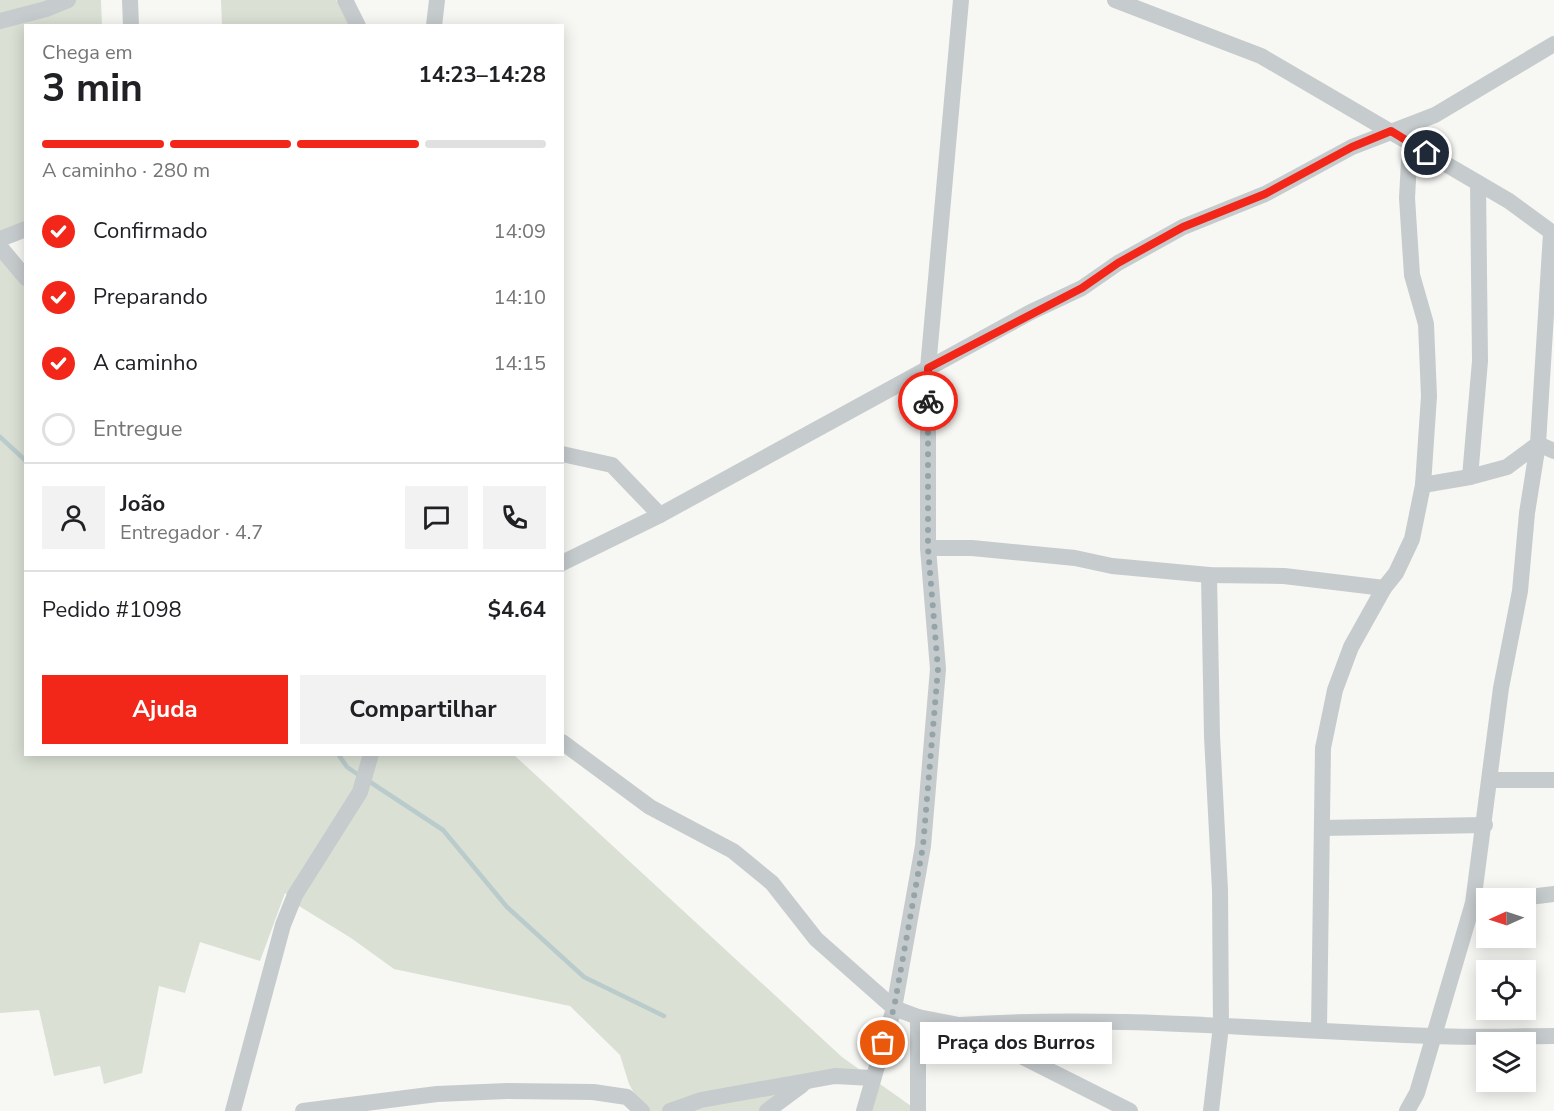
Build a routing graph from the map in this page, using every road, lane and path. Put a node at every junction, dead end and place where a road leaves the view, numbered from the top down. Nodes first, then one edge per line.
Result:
1 (68, 0) edge
2 (130, 0) edge
3 (345, 0) edge
4 (437, 0) edge
5 (961, 0) edge
6 (1115, 0) edge
7 (0, 21) edge
8 (131, 24) edge
9 (357, 24) edge
10 (434, 24) edge
11 (1554, 44) edge
12 (1391, 131) junction
13 (1410, 143) junction
14 (1478, 183) junction
15 (24, 230) edge
16 (1553, 233) edge
17 (0, 239) edge
18 (0, 246) edge
19 (24, 276) edge
20 (928, 368) junction
21 (1538, 444) junction
22 (1554, 451) edge
23 (564, 454) edge
24 (1470, 477) junction
25 (1424, 485) junction
26 (660, 515) junction
27 (928, 548) junction
28 (564, 562) edge
29 (1209, 574) junction
30 (1384, 588) junction
31 (564, 743) edge
32 (369, 756) edge
33 (1491, 780) junction
34 (1554, 780) edge
35 (1485, 825) junction
36 (1322, 828) junction
37 (1481, 888) edge
38 (1554, 894) edge
39 (1536, 896) edge
40 (1476, 913) edge
41 (894, 1008) junction
42 (918, 1017) junction
43 (959, 1025) junction
44 (1221, 1026) junction
45 (1319, 1030) junction
46 (1432, 1036) junction
47 (1554, 1036) edge
48 (872, 1078) junction
49 (806, 1082) junction
50 (232, 1111) edge
51 (303, 1111) edge
52 (642, 1111) edge
53 (670, 1111) edge
54 (767, 1111) edge
55 (864, 1111) edge
56 (918, 1111) edge
57 (1130, 1111) edge
58 (1211, 1111) edge
59 (1407, 1111) edge

1 - 7 street
2 - 8 street
3 - 9 street
4 - 10 street
5 - 20 street
6 - 12 street
11 - 12 street
12 - 13 street
12 - 20 street
13 - 14 street
13 - 25 street
14 - 16 street
14 - 24 street
15 - 17 street
16 - 21 street
18 - 19 street
20 - 26 street
20 - 27 street
21 - 22 street
21 - 24 street
21 - 33 street
23 - 26 street
24 - 25 street
25 - 30 street
26 - 28 street
27 - 29 street
27 - 41 street
29 - 30 street
29 - 44 street
30 - 36 street
31 - 41 street
32 - 50 street
33 - 34 street
33 - 35 street
35 - 36 street
35 - 37 street
36 - 45 street
38 - 39 street
40 - 46 street
41 - 42 street
41 - 48 street
42 - 43 street
42 - 56 street
43 - 44 street
43 - 57 street
44 - 45 street
44 - 58 street
45 - 46 street
46 - 47 street
46 - 59 street
48 - 49 street
48 - 55 street
49 - 53 street
49 - 54 street
51 - 52 street

